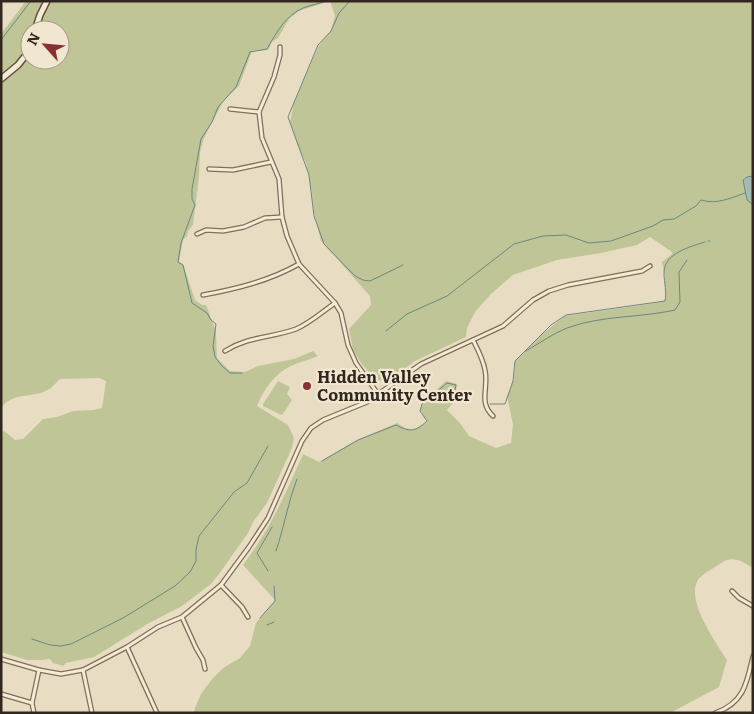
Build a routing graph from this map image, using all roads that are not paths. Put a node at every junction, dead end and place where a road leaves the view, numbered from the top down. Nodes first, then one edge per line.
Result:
1 (47, 1) edge
2 (38, 20) edge
3 (280, 48) dead end
4 (20, 62) edge
5 (1, 79) edge
6 (230, 109) dead end
7 (259, 112) junction
8 (271, 162) junction
9 (209, 169) dead end
10 (282, 217) junction
11 (197, 234) dead end
12 (299, 264) junction
13 (650, 266) dead end
14 (203, 296) dead end
15 (335, 303) junction
16 (473, 340) junction
17 (225, 351) dead end
18 (378, 394) junction
19 (494, 416) dead end
20 (221, 585) junction
21 (732, 591) dead end
22 (753, 606) edge
23 (182, 617) junction
24 (248, 617) dead end
25 (127, 647) junction
26 (753, 656) edge
27 (1, 658) edge
28 (205, 669) dead end
29 (39, 670) junction
30 (83, 670) junction
31 (1, 694) edge
32 (32, 703) junction
33 (34, 713) edge
34 (92, 713) edge
35 (157, 713) edge
36 (715, 713) edge

1 - 2 street
3 - 7 street
4 - 5 street
6 - 7 street
7 - 8 street
8 - 9 street
8 - 10 street
10 - 11 street
10 - 12 street
12 - 14 street
12 - 15 street
13 - 16 street
15 - 17 street
15 - 18 street
16 - 18 street
16 - 19 street
18 - 20 street
20 - 23 street
20 - 24 street
21 - 22 street
23 - 25 street
23 - 28 street
25 - 30 street
25 - 35 street
26 - 36 street
27 - 29 street
29 - 30 street
29 - 32 street
30 - 34 street
31 - 32 street
32 - 33 street

